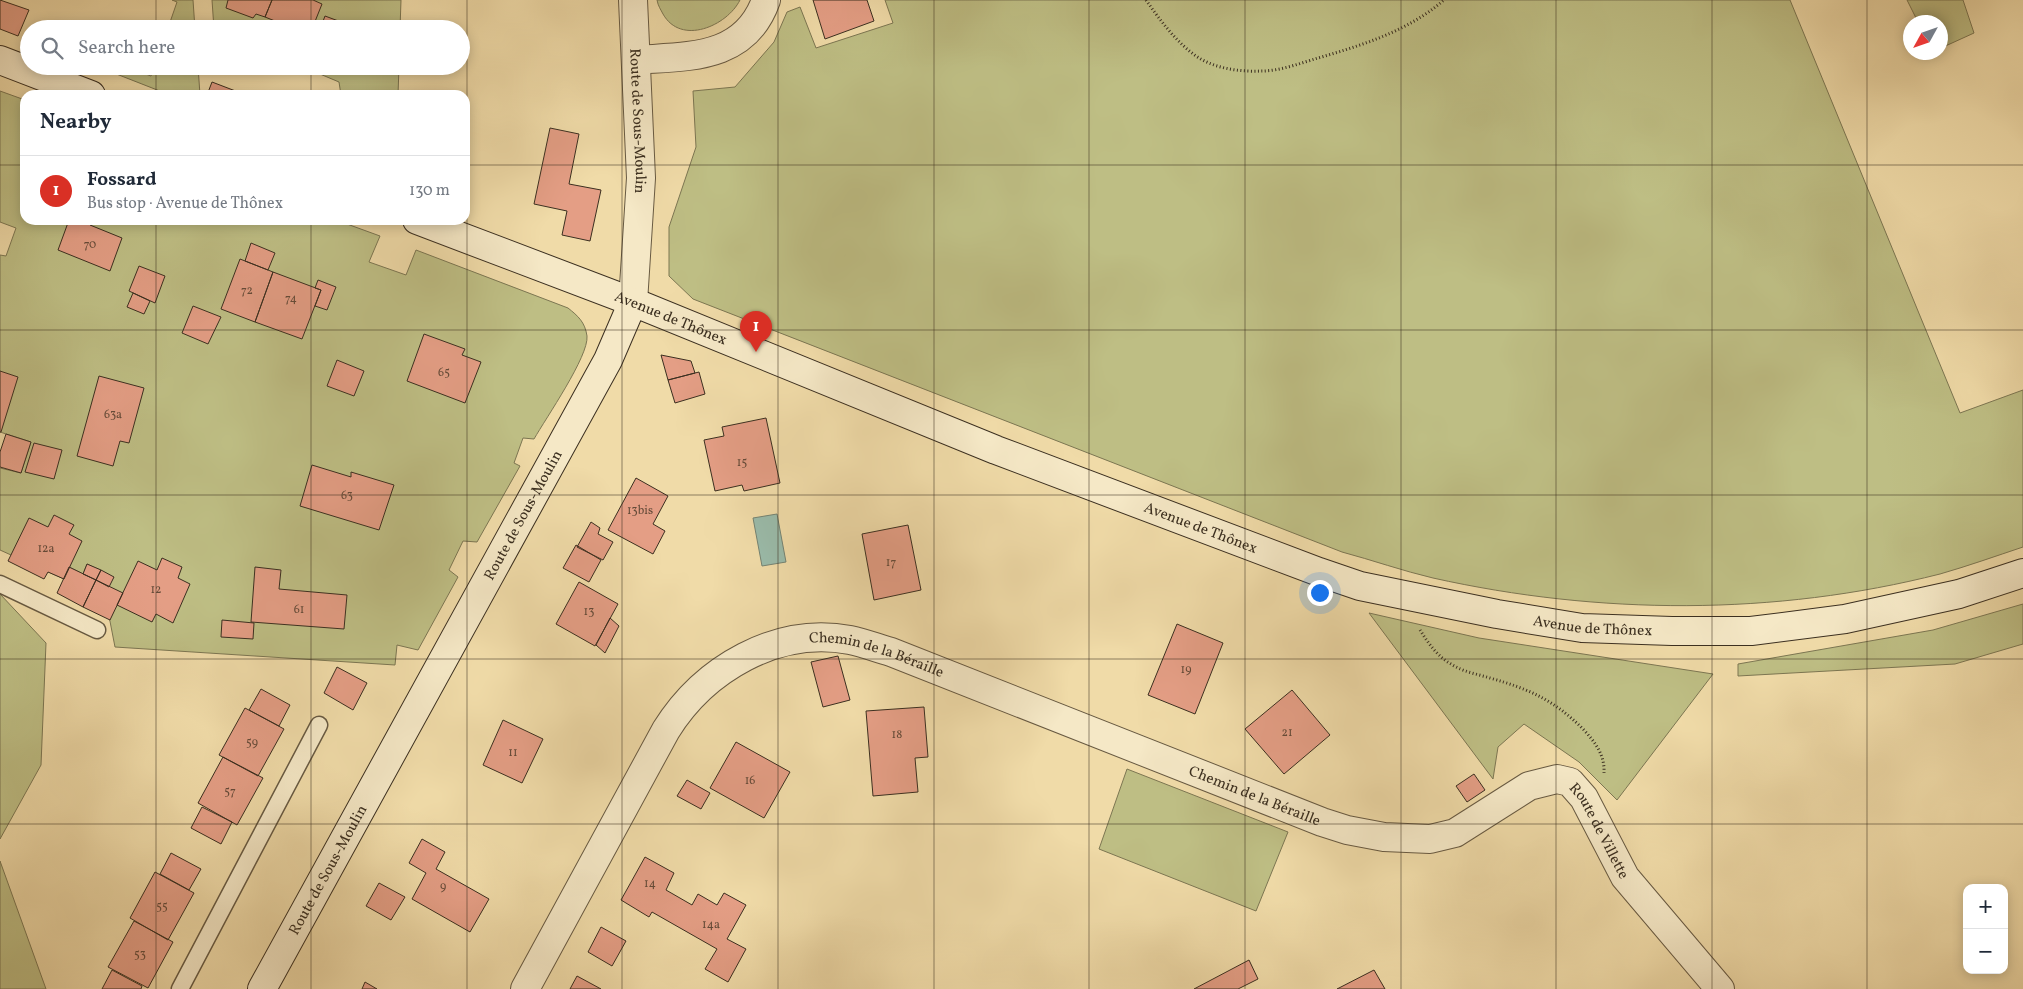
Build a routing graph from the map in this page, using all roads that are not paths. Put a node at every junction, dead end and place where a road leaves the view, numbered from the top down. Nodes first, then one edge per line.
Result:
1 (633, 0) edge
2 (766, 0) edge
3 (0, 60) edge
4 (636, 60) junction
5 (20, 68) edge
6 (39, 75) edge
7 (78, 90) edge
8 (430, 225) edge
9 (633, 302) junction
10 (2023, 573) edge
11 (0, 584) edge
12 (97, 630) dead end
13 (319, 725) dead end
14 (1384, 838) joint
15 (180, 989) edge
16 (262, 989) edge
17 (525, 989) edge
18 (1720, 989) edge

1 - 4 main road, Route de Sous-Moulin
2 - 4 main road
3 - 5 main road
4 - 9 main road, Route de Sous-Moulin
6 - 7 main road
8 - 9 main road, Avenue de Thônex
9 - 10 main road, Avenue de Thônex
9 - 16 main road, Route de Sous-Moulin
11 - 12 lane
13 - 15 lane
14 - 17 main road, Chemin de la Béraille
14 - 18 main road, Route de Villette

